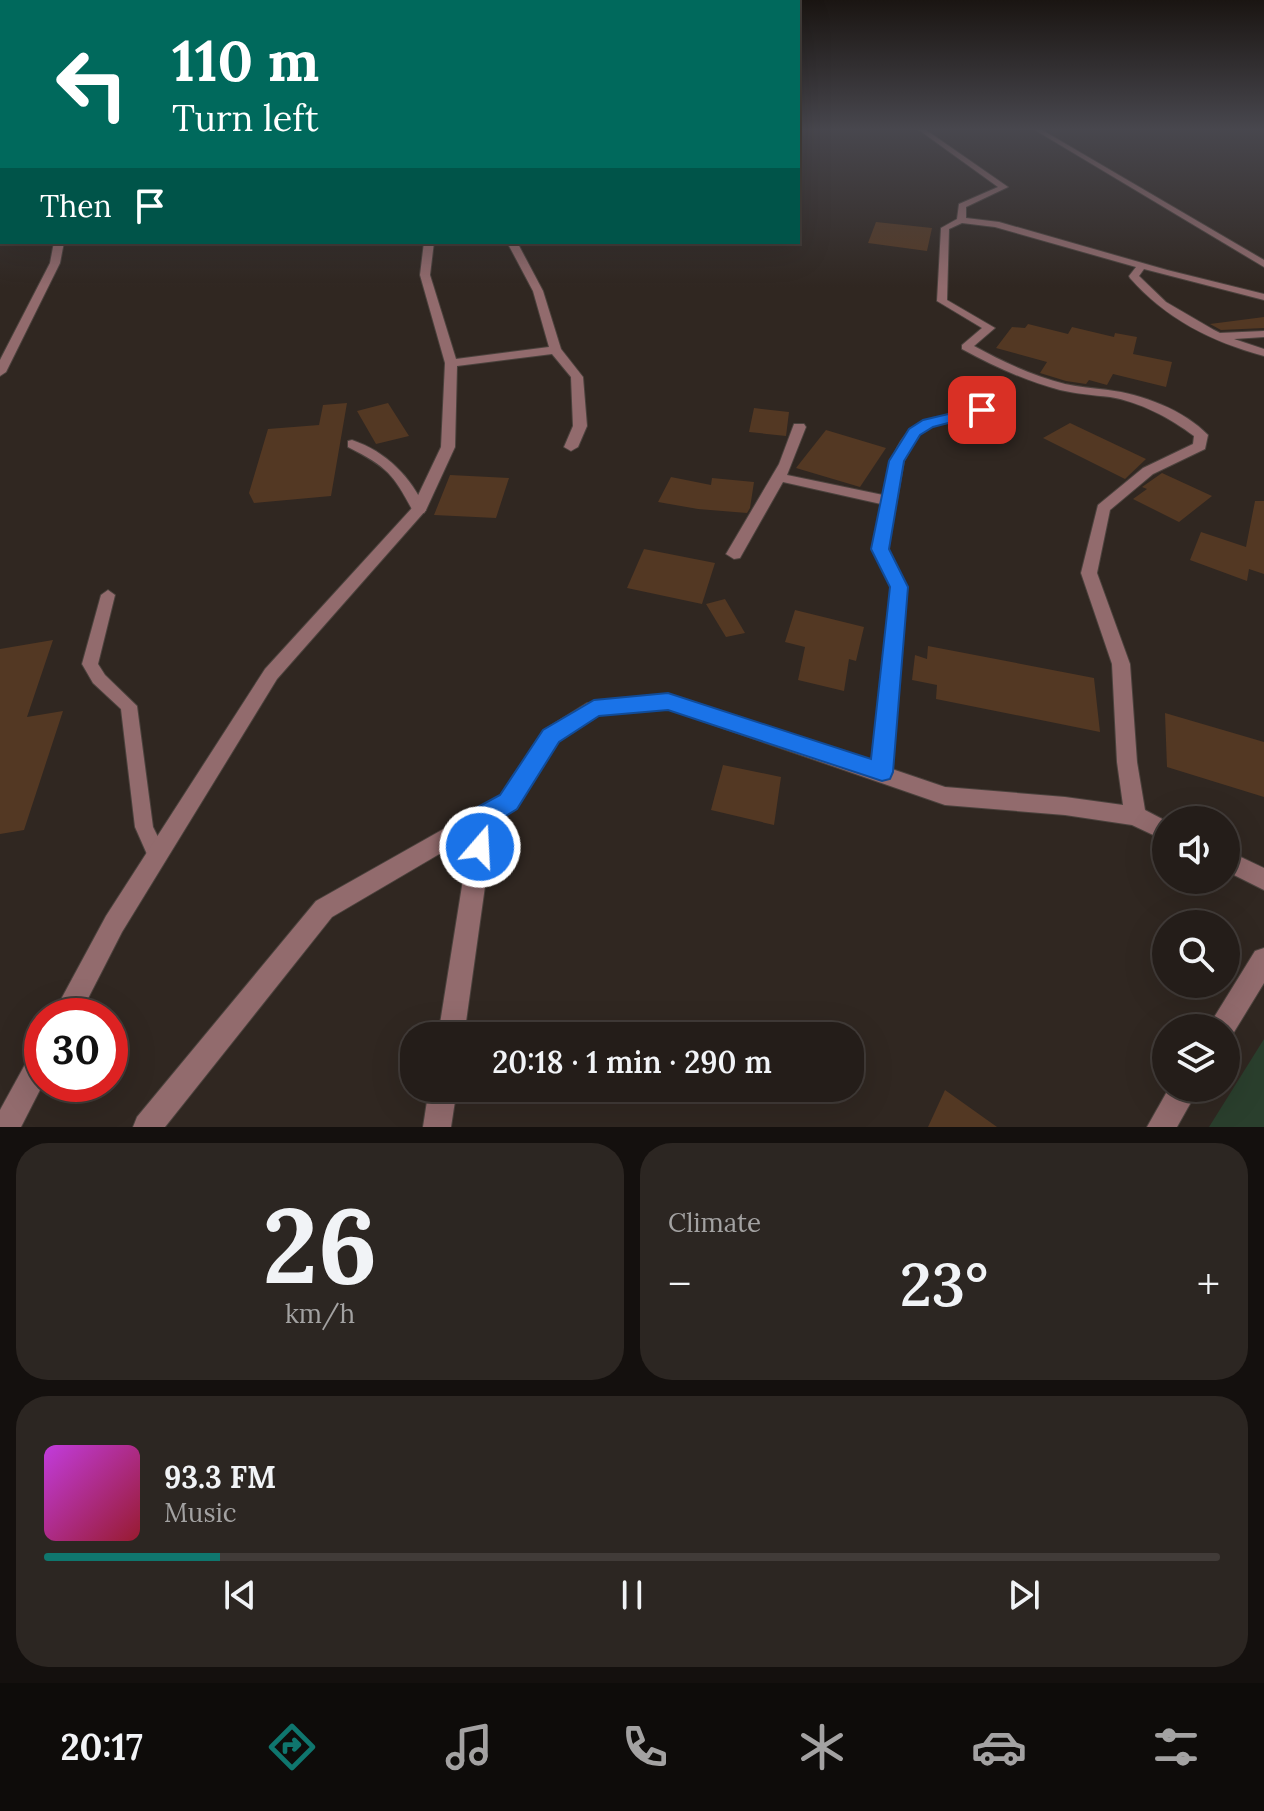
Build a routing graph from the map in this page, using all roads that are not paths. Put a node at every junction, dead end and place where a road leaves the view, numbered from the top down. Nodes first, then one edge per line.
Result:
1 (998, 183) edge
2 (1127, 183) edge
3 (961, 220) junction
4 (59, 244) edge
5 (429, 244) edge
6 (513, 244) edge
7 (1264, 264) edge
8 (1142, 266) junction
9 (1264, 297) edge
10 (1264, 334) edge
11 (1217, 337) junction
12 (555, 350) junction
13 (1264, 353) edge
14 (451, 363) junction
15 (0, 372) edge
16 (982, 410) dead end
17 (799, 427) dead end
18 (352, 444) dead end
19 (571, 447) dead end
20 (778, 477) junction
21 (889, 501) junction
22 (419, 510) junction
23 (734, 554) dead end
24 (108, 595) dead end
25 (882, 772) junction
26 (484, 816) junction
27 (1135, 816) junction
28 (1152, 824) edge
29 (157, 855) junction
30 (1240, 867) edge
31 (1264, 879) edge
32 (1264, 960) edge
33 (75, 998) edge
34 (1231, 1014) edge
35 (453, 1022) edge
36 (24, 1093) edge
37 (441, 1102) edge
38 (1176, 1102) edge
39 (6, 1127) edge
40 (147, 1127) edge
41 (437, 1127) edge
42 (1161, 1127) edge

1 - 3 street
2 - 7 street
3 - 8 street
3 - 27 street
4 - 15 street
5 - 14 street
6 - 12 street
8 - 9 street
8 - 11 street
10 - 11 street
11 - 13 street
12 - 14 street
12 - 19 street
14 - 22 street
16 - 21 street
17 - 20 street
18 - 22 lane
20 - 21 street
20 - 23 street
21 - 25 street
22 - 29 street
24 - 29 lane
25 - 26 street
25 - 27 street
26 - 35 street
26 - 40 street
27 - 28 street
29 - 33 street
30 - 31 street
32 - 34 street
36 - 39 street
37 - 41 street
38 - 42 street

